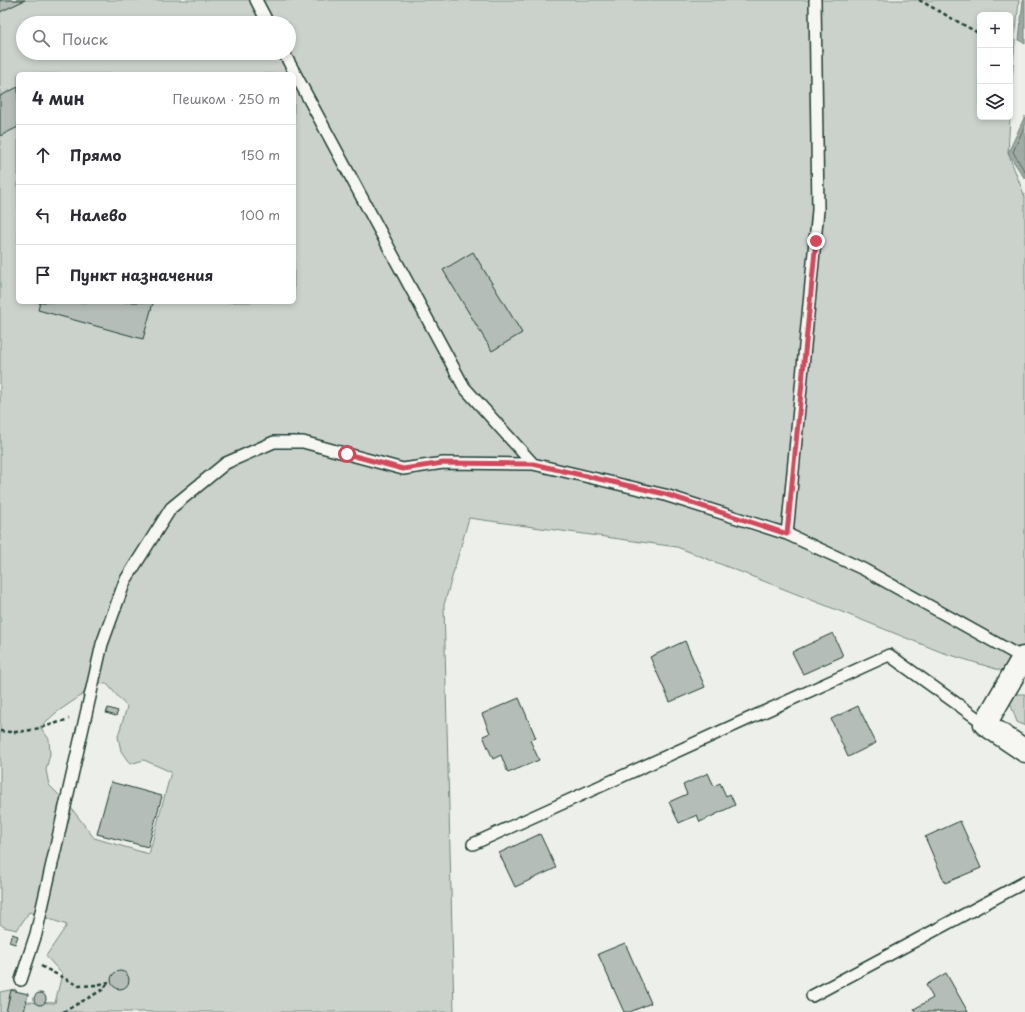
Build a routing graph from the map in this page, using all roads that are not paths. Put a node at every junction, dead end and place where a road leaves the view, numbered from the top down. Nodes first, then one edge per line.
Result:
1 (256, 0) edge
2 (815, 0) edge
3 (264, 16) edge
4 (288, 60) edge
5 (294, 72) edge
6 (296, 75) edge
7 (533, 464) junction
8 (787, 534) junction
9 (1024, 659) edge
10 (985, 724) junction
11 (1025, 751) edge
12 (473, 844) dead end
13 (1025, 882) edge
14 (21, 980) dead end
15 (812, 996) dead end

1 - 3 lane
2 - 8 lane
4 - 5 lane
6 - 7 lane
7 - 8 lane
7 - 14 lane
8 - 9 lane
9 - 10 street
10 - 11 street
10 - 12 lane
13 - 15 lane

